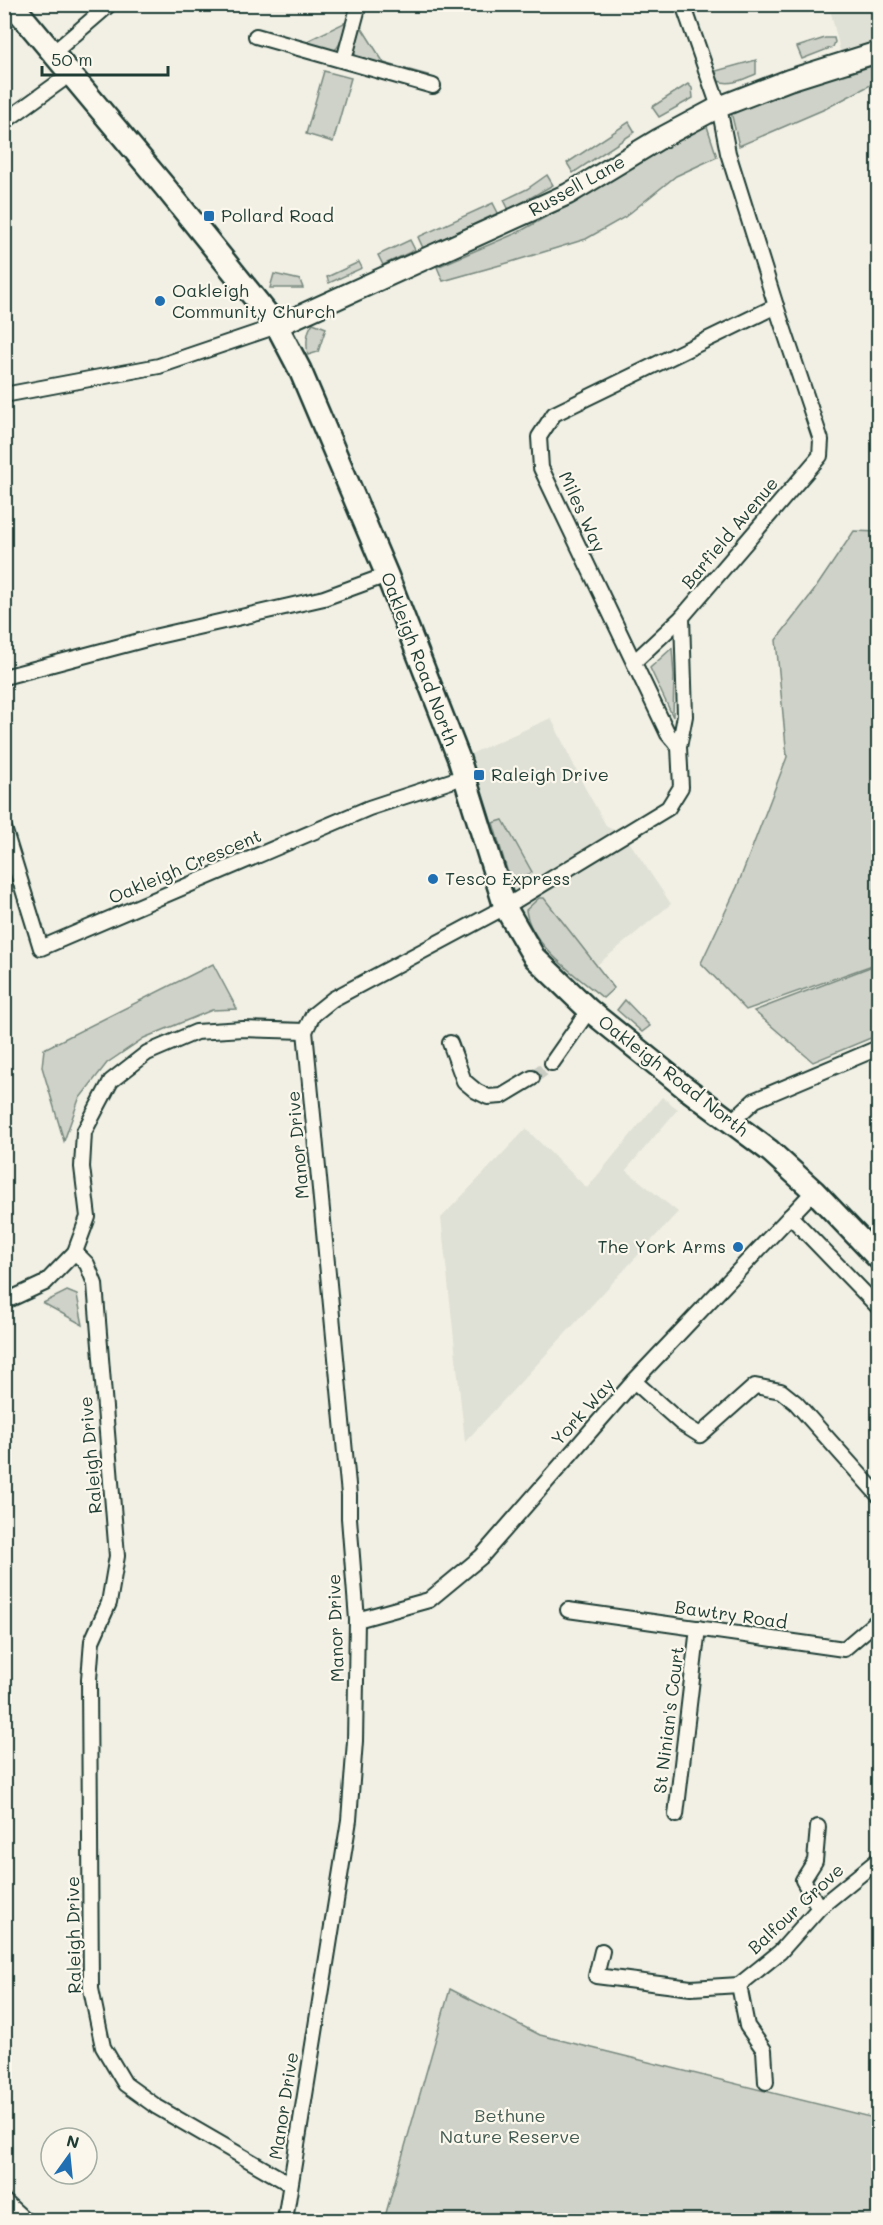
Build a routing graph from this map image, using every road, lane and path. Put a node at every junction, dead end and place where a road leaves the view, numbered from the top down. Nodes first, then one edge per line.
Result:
1 (12, 4) edge
2 (110, 4) edge
3 (359, 4) edge
4 (682, 4) edge
5 (256, 36) dead end
6 (879, 52) edge
7 (52, 54) junction
8 (344, 60) junction
9 (69, 75) junction
10 (433, 86) dead end
11 (719, 107) junction
12 (4, 122) edge
13 (776, 306) junction
14 (278, 326) junction
15 (4, 396) edge
16 (387, 575) junction
17 (682, 617) junction
18 (634, 662) junction
19 (4, 677) edge
20 (679, 747) junction
21 (463, 777) junction
22 (4, 828) edge
23 (505, 907) junction
24 (589, 1010) junction
25 (305, 1031) junction
26 (450, 1042) dead end
27 (879, 1048) edge
28 (552, 1063) tunnel mouth
29 (532, 1078) tunnel mouth
30 (731, 1122) junction
31 (814, 1191) junction
32 (790, 1216) junction
33 (75, 1252) junction
34 (878, 1257) edge
35 (4, 1302) edge
36 (879, 1307) edge
37 (634, 1381) junction
38 (879, 1495) edge
39 (568, 1610) dead end
40 (357, 1620) junction
41 (879, 1620) edge
42 (699, 1628) junction
43 (676, 1815) dead end
44 (818, 1827) dead end
45 (879, 1860) edge
46 (819, 1908) junction
47 (602, 1951) dead end
48 (739, 1985) junction
49 (766, 2082) dead end
50 (290, 2184) junction
51 (4, 2201) edge
52 (26, 2220) edge
53 (285, 2220) edge

1 - 7 main road, Oakleigh Road North
2 - 7 street
3 - 8 street
4 - 11 street, Barfield Avenue
5 - 8 street
6 - 11 main road, Russell Lane
7 - 9 main road, Oakleigh Road North
8 - 10 street
9 - 12 street
9 - 14 main road, Oakleigh Road North
11 - 13 street, Barfield Avenue
11 - 14 main road, Russell Lane
13 - 17 street, Barfield Avenue
13 - 18 street, Miles Way
14 - 15 street
14 - 16 main road, Oakleigh Road North
16 - 19 street
16 - 21 main road, Oakleigh Road North
17 - 18 street
17 - 20 street, Barfield Avenue
18 - 20 street, Miles Way
20 - 23 street, Barfield Avenue
21 - 22 street, Oakleigh Crescent
21 - 23 main road, Oakleigh Road North
23 - 24 main road, Oakleigh Road North
23 - 25 street
24 - 28 street
24 - 30 main road, Oakleigh Road North
25 - 33 street
25 - 40 street, Manor Drive
26 - 29 street
27 - 30 street
30 - 31 main road, Oakleigh Road North
31 - 32 street, York Way
31 - 34 main road, Oakleigh Road North
32 - 36 street
32 - 37 street, York Way
33 - 35 street
33 - 50 street, Raleigh Drive
37 - 38 street
37 - 40 street, York Way
39 - 42 street, Bawtry Road
40 - 50 street, Manor Drive
41 - 42 street, Bawtry Road
42 - 43 street, St Ninian's Court
44 - 46 street
45 - 46 street, Balfour Grove
46 - 48 street, Balfour Grove
47 - 48 street
48 - 49 street
50 - 53 street, Manor Drive
51 - 52 street

